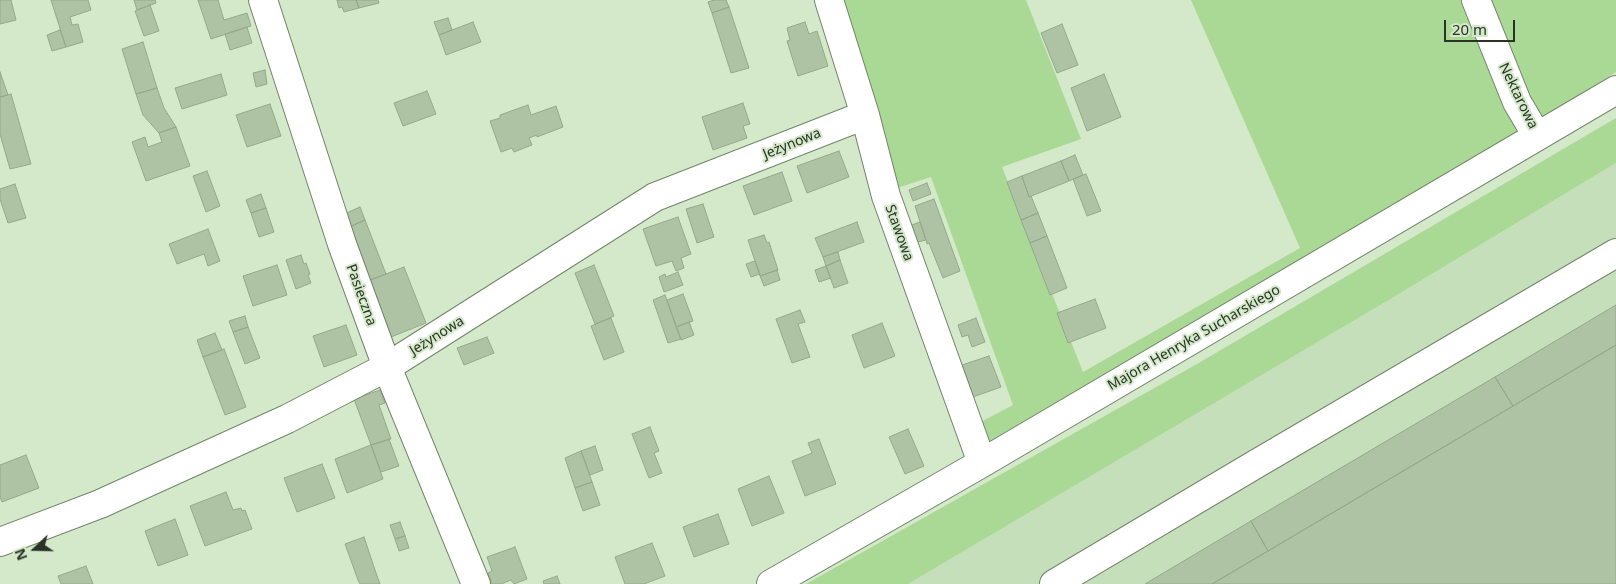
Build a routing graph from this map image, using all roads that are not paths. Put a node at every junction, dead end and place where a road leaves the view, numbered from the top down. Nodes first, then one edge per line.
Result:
1 (263, 0) edge
2 (828, 0) edge
3 (1476, 0) edge
4 (1616, 90) edge
5 (865, 115) junction
6 (1537, 136) junction
7 (1616, 253) edge
8 (387, 367) junction
9 (982, 463) junction
10 (0, 542) edge
11 (476, 584) edge
12 (771, 584) edge
13 (1054, 584) edge

1 - 8 street, Pasieczna
2 - 5 street, Stawowa
3 - 6 street, Nektarowa
4 - 6 street, Majora Henryka Sucharskiego
5 - 8 street, Jeżynowa
5 - 9 street, Stawowa
6 - 9 street, Majora Henryka Sucharskiego
7 - 13 street
8 - 10 street, Jeżynowa
8 - 11 street, Pasieczna
9 - 12 street, Majora Henryka Sucharskiego

